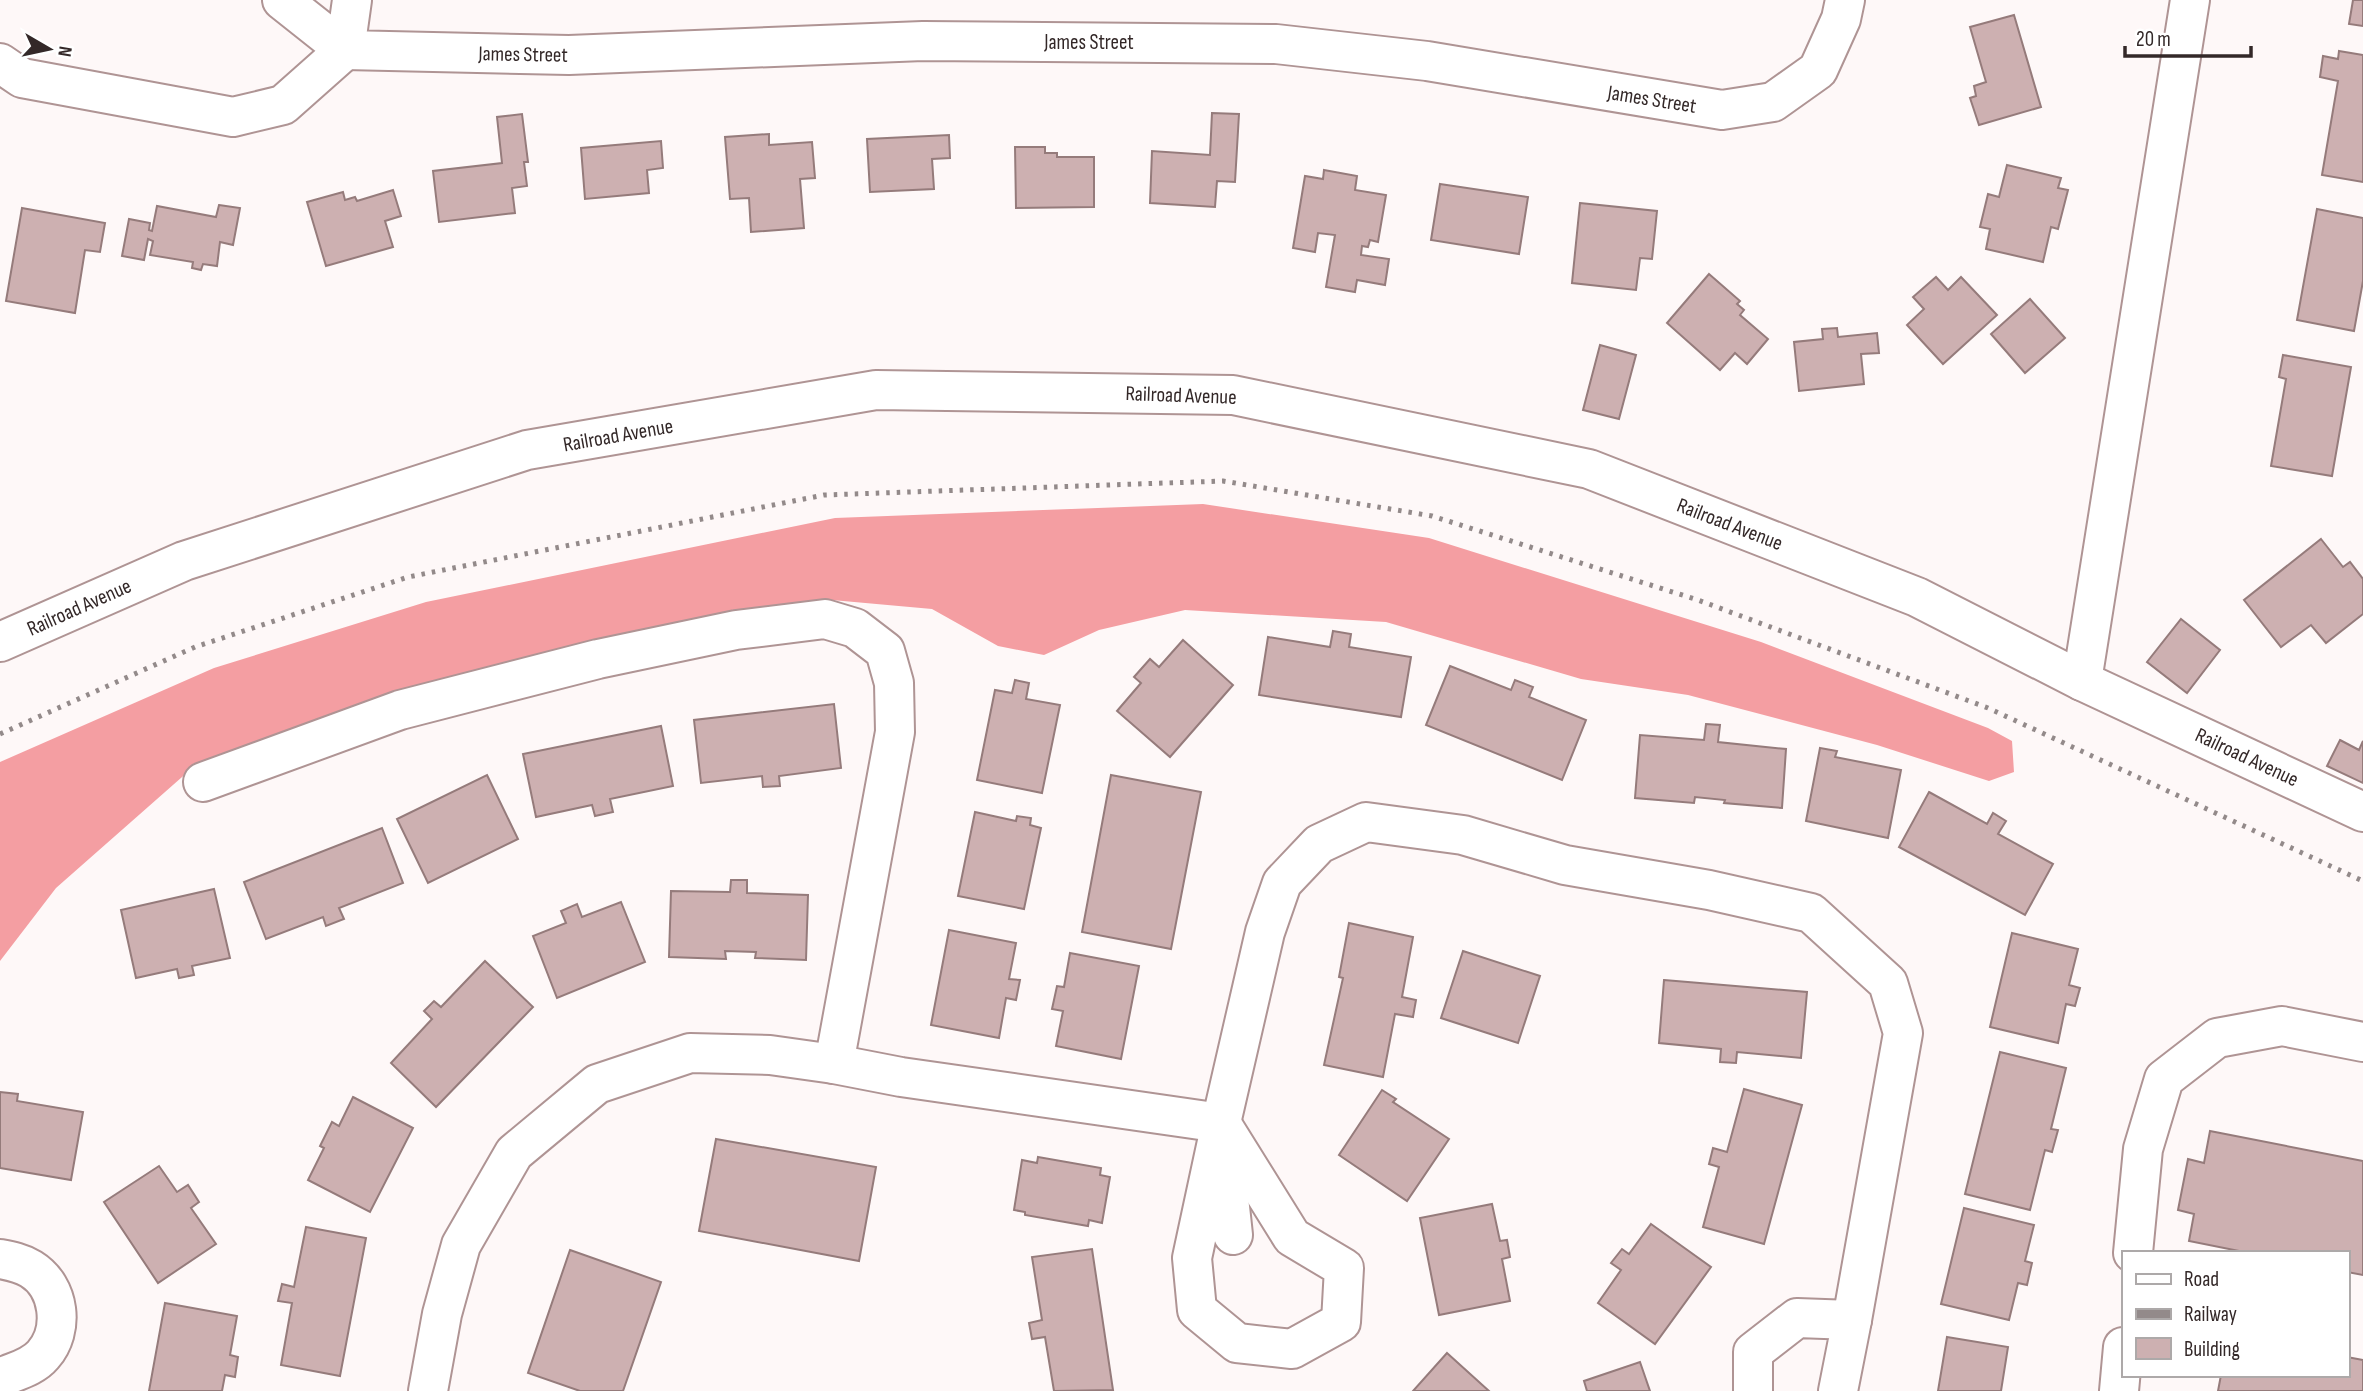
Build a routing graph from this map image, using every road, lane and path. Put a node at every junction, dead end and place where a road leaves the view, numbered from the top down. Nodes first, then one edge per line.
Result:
1 (282, 0) edge
2 (352, 0) edge
3 (1845, 0) edge
4 (2190, 0) edge
5 (345, 50) junction
6 (0, 63) edge
7 (0, 642) edge
8 (2082, 681) junction
9 (203, 782) dead end
10 (2363, 812) edge
11 (2363, 1042) edge
12 (834, 1064) junction
13 (1221, 1123) junction
14 (1233, 1235) dead end
15 (2133, 1251) edge
16 (0, 1259) edge
17 (1852, 1320) junction
18 (2122, 1358) edge
19 (0, 1378) edge
20 (428, 1391) edge
21 (1753, 1391) edge
22 (1838, 1391) edge
23 (2119, 1391) edge

1 - 5 street
2 - 5 street
3 - 5 street, James Street
4 - 8 street
5 - 6 street
7 - 8 street, Railroad Avenue
8 - 10 street, Railroad Avenue
9 - 12 street
11 - 15 street
12 - 13 street
12 - 20 street
13 - 13 street
13 - 14 street
13 - 17 street
16 - 19 street
17 - 21 street
17 - 22 street
18 - 23 street

